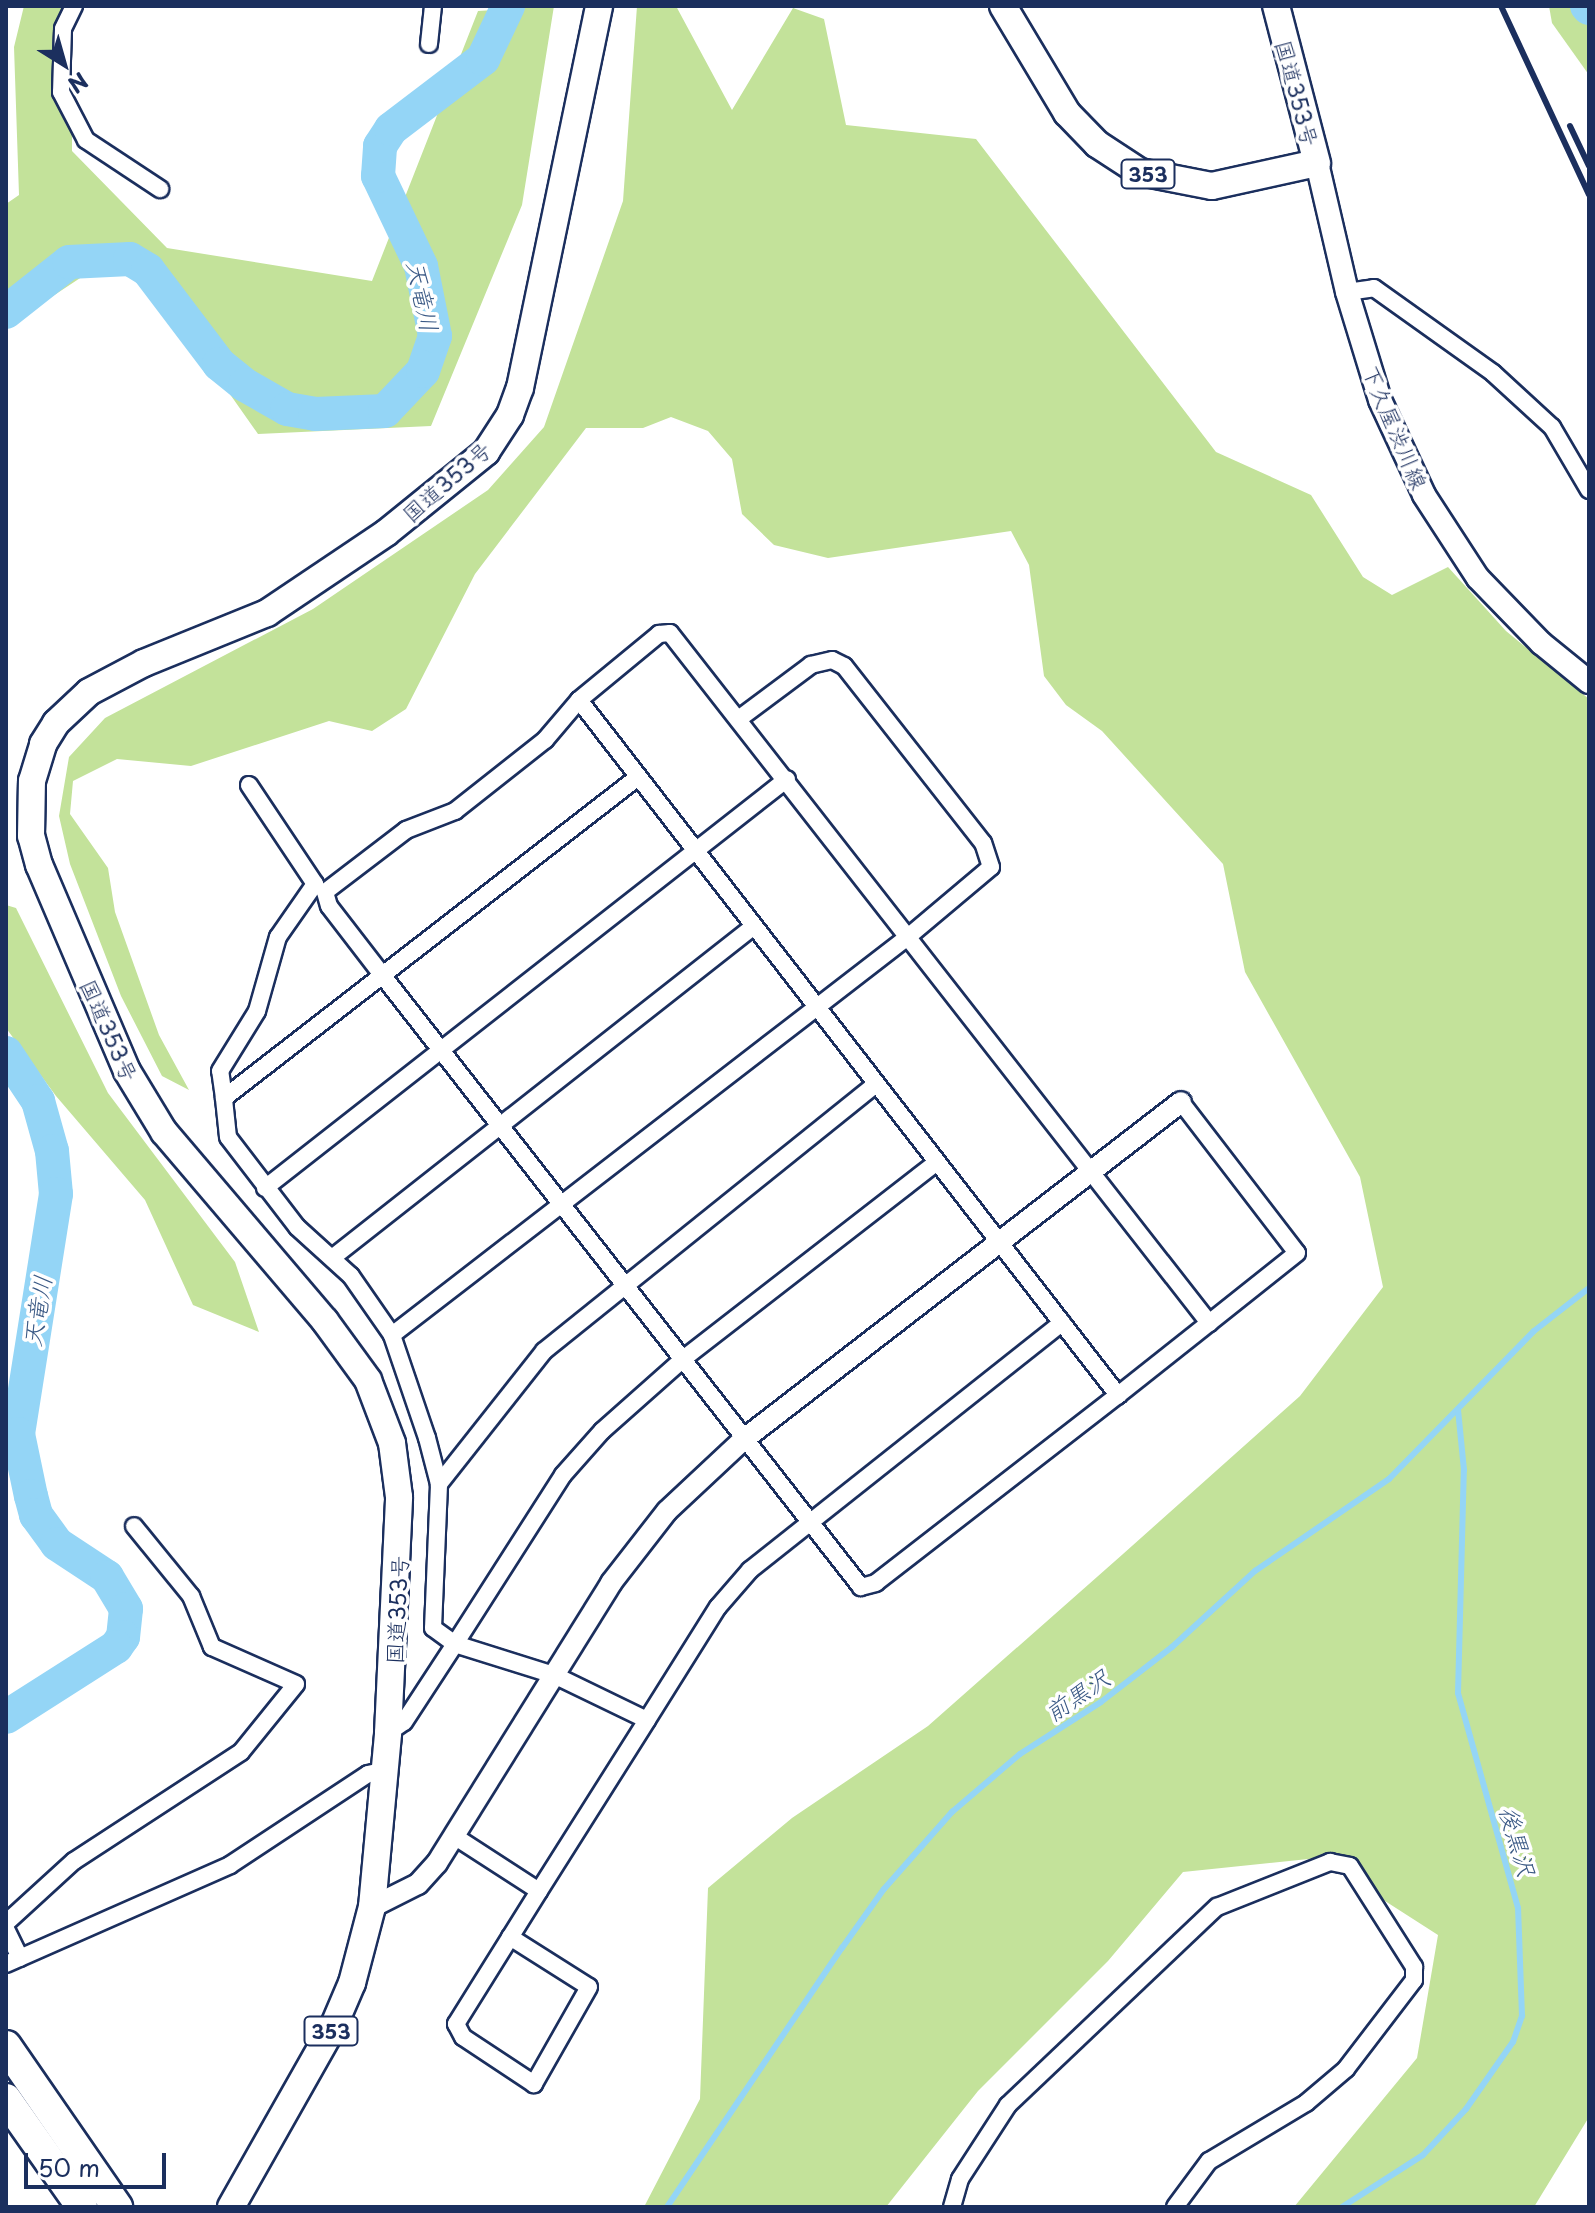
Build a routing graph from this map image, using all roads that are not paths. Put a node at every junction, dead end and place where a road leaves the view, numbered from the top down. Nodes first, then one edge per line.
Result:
1 (74, 6) edge
2 (433, 6) edge
3 (599, 6) edge
4 (1003, 6) edge
5 (1276, 6) edge
6 (429, 44) dead end
7 (1317, 163) junction
8 (160, 189) dead end
9 (1347, 292) junction
10 (1589, 490) edge
11 (1589, 682) edge
12 (579, 700) junction
13 (740, 718) junction
14 (638, 777) junction
15 (787, 779) junction
16 (249, 785) dead end
17 (695, 850) junction
18 (754, 926) junction
19 (909, 936) junction
20 (383, 976) junction
21 (816, 1006) junction
22 (441, 1051) junction
23 (876, 1084) junction
24 (224, 1098) junction
25 (1181, 1102) joint
26 (501, 1127) junction
27 (937, 1162) junction
28 (1091, 1170) junction
29 (265, 1188) junction
30 (561, 1205) junction
31 (998, 1242) junction
32 (332, 1258) junction
33 (621, 1284) junction
34 (1062, 1323) junction
35 (1209, 1323) junction
36 (392, 1335) junction
37 (682, 1360) junction
38 (1118, 1395) junction
39 (743, 1440) junction
40 (439, 1484) junction
41 (807, 1521) junction
42 (134, 1526) dead end
43 (455, 1644) junction
44 (554, 1675) junction
45 (647, 1720) junction
46 (388, 1733) junction
47 (385, 1770) junction
48 (454, 1836) junction
49 (539, 1891) junction
50 (372, 1907) junction
51 (6, 1923) edge
52 (6, 1929) edge
53 (510, 1937) junction
54 (13, 1961) edge
55 (6, 2046) edge
56 (6, 2099) edge
57 (82, 2207) edge
58 (117, 2207) edge
59 (231, 2207) edge
60 (952, 2207) edge
61 (1175, 2207) edge

1 - 8 street
2 - 6 street
3 - 46 highway, 国道353号 / 353
4 - 7 highway, 国道353号 / 353
5 - 7 highway, 国道353号
7 - 9 main road, 下久屋渋川線
9 - 10 street
9 - 11 main road, 下久屋渋川線
12 - 13 street
12 - 14 street
12 - 20 street
13 - 15 street
13 - 19 street
14 - 17 street
14 - 20 street
15 - 17 street
15 - 19 street
16 - 24 street
17 - 18 street
17 - 22 street
18 - 21 street
18 - 26 street
19 - 21 street
19 - 28 street
20 - 22 street
20 - 24 street
21 - 23 street
21 - 30 street
22 - 26 street
22 - 29 street
23 - 27 street
23 - 33 street
24 - 29 street
25 - 28 street
25 - 35 street
26 - 30 street
26 - 32 street
27 - 31 street
27 - 37 street
28 - 31 street
28 - 35 street
29 - 32 street
30 - 33 street
30 - 36 street
31 - 34 street
31 - 39 street
32 - 36 street
33 - 37 street
33 - 40 street
34 - 38 street
34 - 41 street
35 - 38 street
36 - 40 street
37 - 39 street
37 - 43 street
38 - 41 street
39 - 41 street
39 - 44 street
40 - 43 street
41 - 45 street
42 - 51 street
43 - 44 street
43 - 46 street
44 - 45 street
44 - 48 street
45 - 49 street
46 - 47 highway, 国道353号 / 353
47 - 50 highway, 国道353号 / 353
47 - 54 street
48 - 49 street
48 - 50 street
49 - 53 street
50 - 59 highway, 国道353号 / 353
52 - 54 street
53 - 53 street
55 - 58 highway
56 - 57 highway
60 - 61 street

